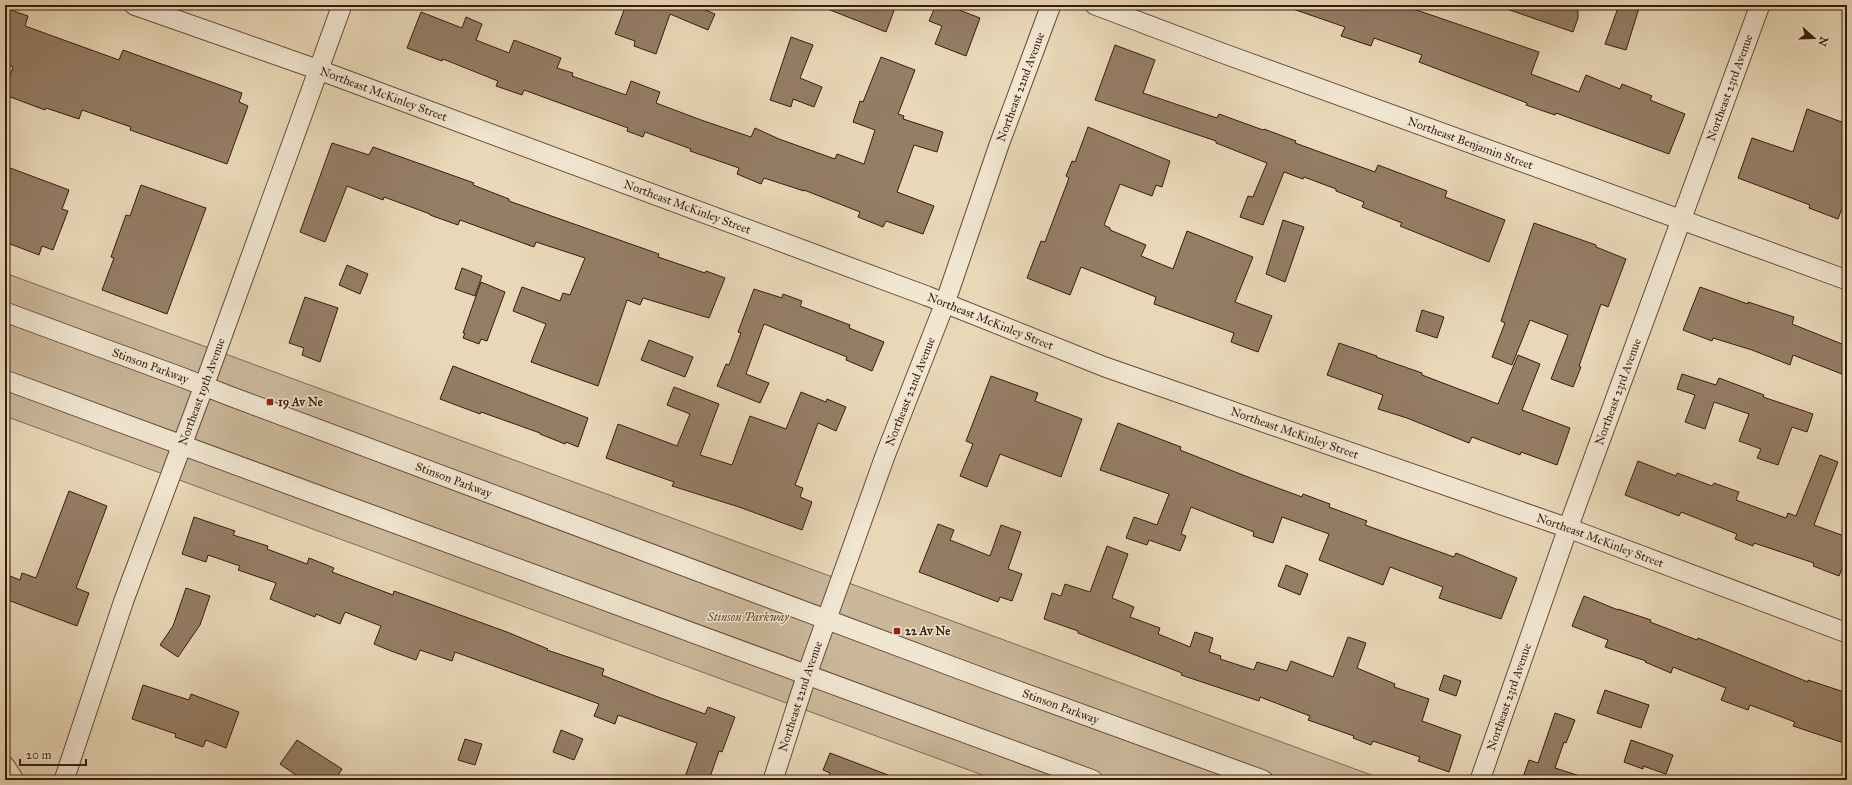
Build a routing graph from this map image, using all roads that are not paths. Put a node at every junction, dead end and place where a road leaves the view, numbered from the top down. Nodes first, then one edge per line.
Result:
1 (134, 5) edge
2 (342, 5) edge
3 (1051, 5) edge
4 (1095, 5) edge
5 (1760, 5) edge
6 (319, 70) junction
7 (1682, 219) junction
8 (1847, 280) edge
9 (945, 303) junction
10 (5, 312) edge
11 (5, 380) edge
12 (204, 386) junction
13 (182, 445) junction
14 (1568, 528) junction
15 (827, 619) junction
16 (1847, 633) edge
17 (807, 674) junction
18 (5, 766) edge
19 (66, 779) edge
20 (14, 780) edge
21 (773, 780) edge
22 (1093, 780) edge
23 (1263, 780) edge
24 (1480, 780) edge

1 - 6 street, Northeast McKinley Street
2 - 6 street, Northeast 19th Avenue
3 - 9 street, Northeast 22nd Avenue
4 - 7 street, Northeast Benjamin Street
5 - 7 street, Northeast 23rd Avenue
6 - 9 street, Northeast McKinley Street
6 - 12 street, Northeast 19th Avenue
7 - 8 street, Northeast Benjamin Street
7 - 14 street, Northeast 23rd Avenue
9 - 14 street, Northeast McKinley Street
9 - 15 street, Northeast 22nd Avenue
10 - 12 street, Stinson Parkway
11 - 13 street
12 - 13 street, Northeast 19th Avenue
12 - 15 street, Stinson Parkway
13 - 17 street
13 - 19 street, Northeast 19th Avenue
14 - 16 street, Northeast McKinley Street
14 - 24 street, Northeast 23rd Avenue
15 - 17 street, Northeast 22nd Avenue
15 - 23 street, Stinson Parkway
17 - 21 street, Northeast 22nd Avenue
17 - 22 street
18 - 20 street

